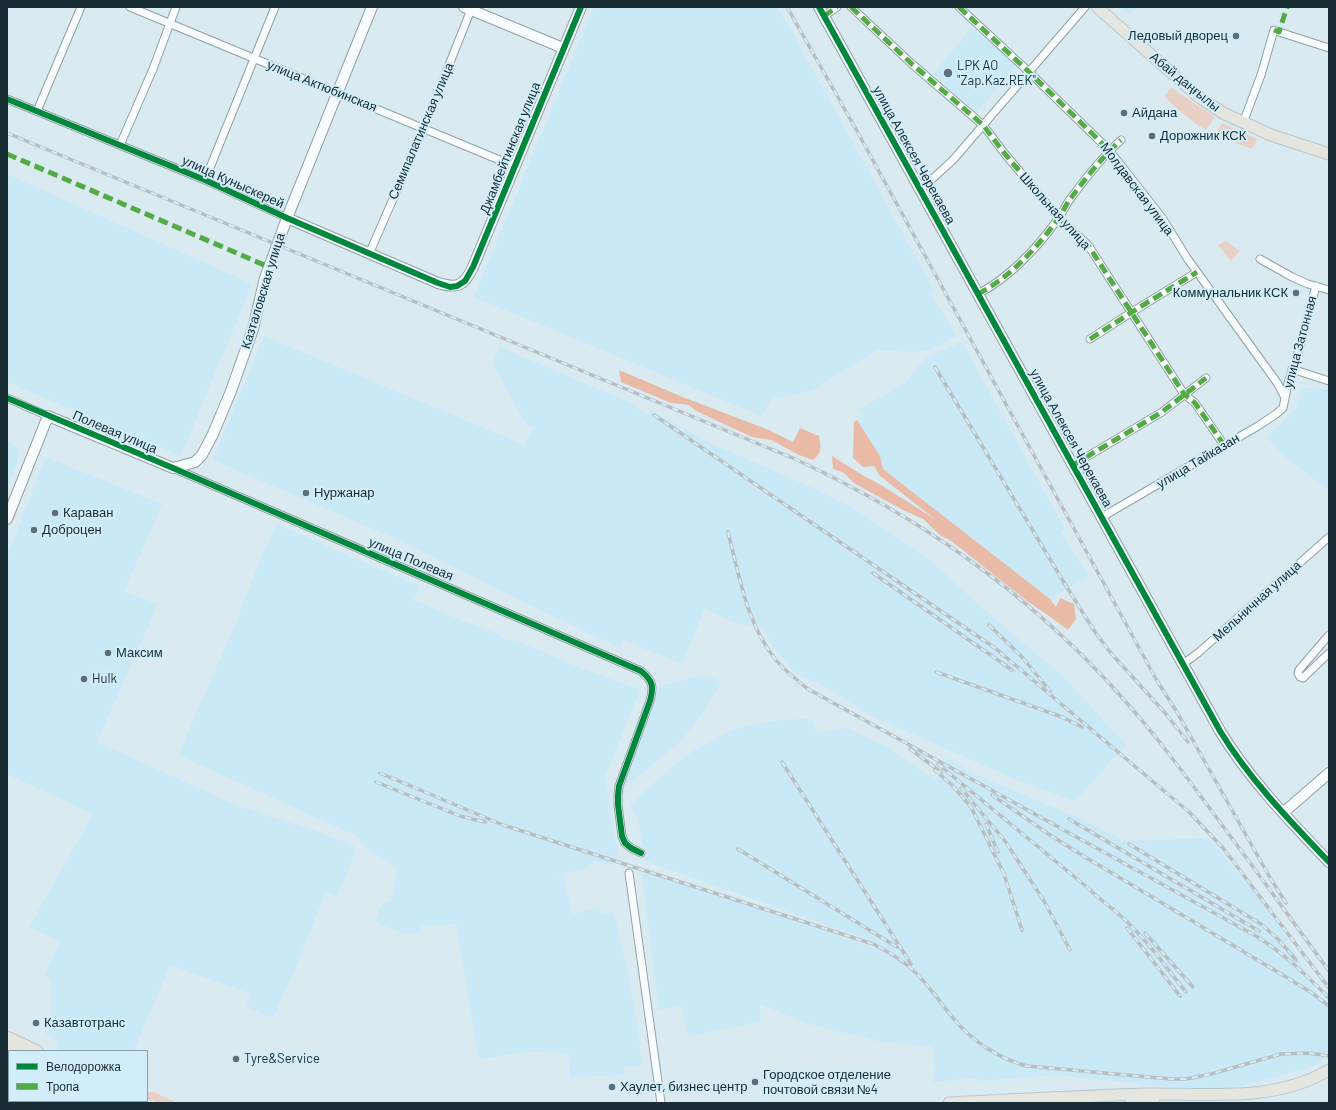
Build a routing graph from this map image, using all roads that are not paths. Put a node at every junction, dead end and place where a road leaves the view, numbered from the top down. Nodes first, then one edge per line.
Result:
1 (81, 7) edge
2 (130, 7) edge
3 (176, 7) edge
4 (275, 7) edge
5 (372, 7) edge
6 (581, 7) edge
7 (837, 7) edge
8 (851, 7) edge
9 (959, 7) edge
10 (1085, 7) edge
11 (1097, 7) edge
12 (469, 8) edge
13 (822, 11) edge
14 (170, 23) junction
15 (563, 48) junction
16 (1329, 48) edge
17 (253, 58) junction
18 (1029, 72) junction
19 (338, 93) junction
20 (7, 99) edge
21 (37, 111) junction
22 (1243, 123) junction
23 (983, 125) junction
24 (424, 128) junction
25 (1121, 140) dead end
26 (120, 145) junction
27 (1109, 150) junction
28 (1329, 154) edge
29 (514, 166) junction
30 (205, 180) junction
31 (919, 187) junction
32 (287, 218) junction
33 (1058, 218) junction
34 (369, 254) junction
35 (1260, 259) dead end
36 (1197, 272) junction
37 (1316, 286) junction
38 (450, 287) joint
39 (1329, 290) edge
40 (978, 294) junction
41 (1132, 312) junction
42 (1090, 338) dead end
43 (1292, 369) junction
44 (1206, 378) dead end
45 (1329, 381) edge
46 (1184, 394) junction
47 (7, 398) edge
48 (1285, 398) junction
49 (48, 416) junction
50 (1224, 446) junction
51 (1073, 465) junction
52 (173, 468) junction
53 (1102, 517) junction
54 (7, 519) edge
55 (1329, 537) edge
56 (1329, 635) edge
57 (1329, 653) edge
58 (1183, 664) junction
59 (1329, 773) edge
60 (1284, 813) junction
61 (641, 853) dead end
62 (1329, 862) edge
63 (629, 873) dead end
64 (7, 1037) edge
65 (35, 1050) edge
66 (1329, 1070) edge
67 (1329, 1077) edge
68 (1147, 1098) junction
69 (1076, 1100) edge
70 (661, 1103) edge
71 (949, 1103) edge
72 (1131, 1103) edge

1 - 21 street
2 - 14 street, улица Актюбинская
3 - 14 street
4 - 17 street
5 - 19 street, Казталовская улица
6 - 15 street, Джамбейтинская улица
7 - 13 street
8 - 23 street, Школьная улица
9 - 18 street, Молдавская улица
10 - 18 street
11 - 22 main road, Абай даңғылы
12 - 15 street
12 - 24 street, Семипалатинская улица
13 - 31 street, улица Алексея Черекаева
14 - 17 street, улица Актюбинская
14 - 26 street
15 - 29 street, Джамбейтинская улица
16 - 22 street
17 - 19 street, улица Актюбинская
17 - 30 street
18 - 23 street
18 - 27 street, Молдавская улица
19 - 24 street, улица Актюбинская
19 - 32 street, Казталовская улица
20 - 21 street, улица Куныскерей
21 - 26 street, улица Куныскерей
22 - 28 main road, Абай даңғылы
23 - 31 street
23 - 33 street, Школьная улица
24 - 29 street, улица Актюбинская
24 - 34 street, Семипалатинская улица
25 - 27 street
26 - 30 street, улица Куныскерей
27 - 33 street
27 - 36 street, Молдавская улица
29 - 38 street, Джамбейтинская улица
30 - 32 street, улица Куныскерей
31 - 40 street, улица Алексея Черекаева
32 - 34 street, улица Куныскерей
32 - 52 street, Казталовская улица
33 - 40 street
33 - 41 street, Школьная улица
34 - 38 street, улица Куныскерей
35 - 37 street
36 - 41 street
36 - 48 street, Молдавская улица
37 - 39 street
37 - 43 street, улица Затонная
40 - 51 street, улица Алексея Черекаева
41 - 42 street
41 - 46 street, Школьная улица
43 - 45 street
43 - 48 street, улица Затонная
44 - 46 street
46 - 50 street, Школьная улица
46 - 51 street
47 - 49 street
48 - 50 street, улица Тайказан
49 - 52 street, Полевая улица
49 - 54 street
50 - 53 street, улица Тайказан
51 - 53 street, улица Алексея Черекаева
52 - 61 street, улица Полевая
53 - 58 street, улица Алексея Черекаева
55 - 58 street, Мельничная улица
56 - 57 street
58 - 60 street, улица Алексея Черекаева
59 - 60 street
60 - 62 street, улица Алексея Черекаева
63 - 70 street
64 - 65 main road
66 - 68 main road
67 - 68 main road
68 - 69 main road
68 - 72 main road
69 - 71 main road

